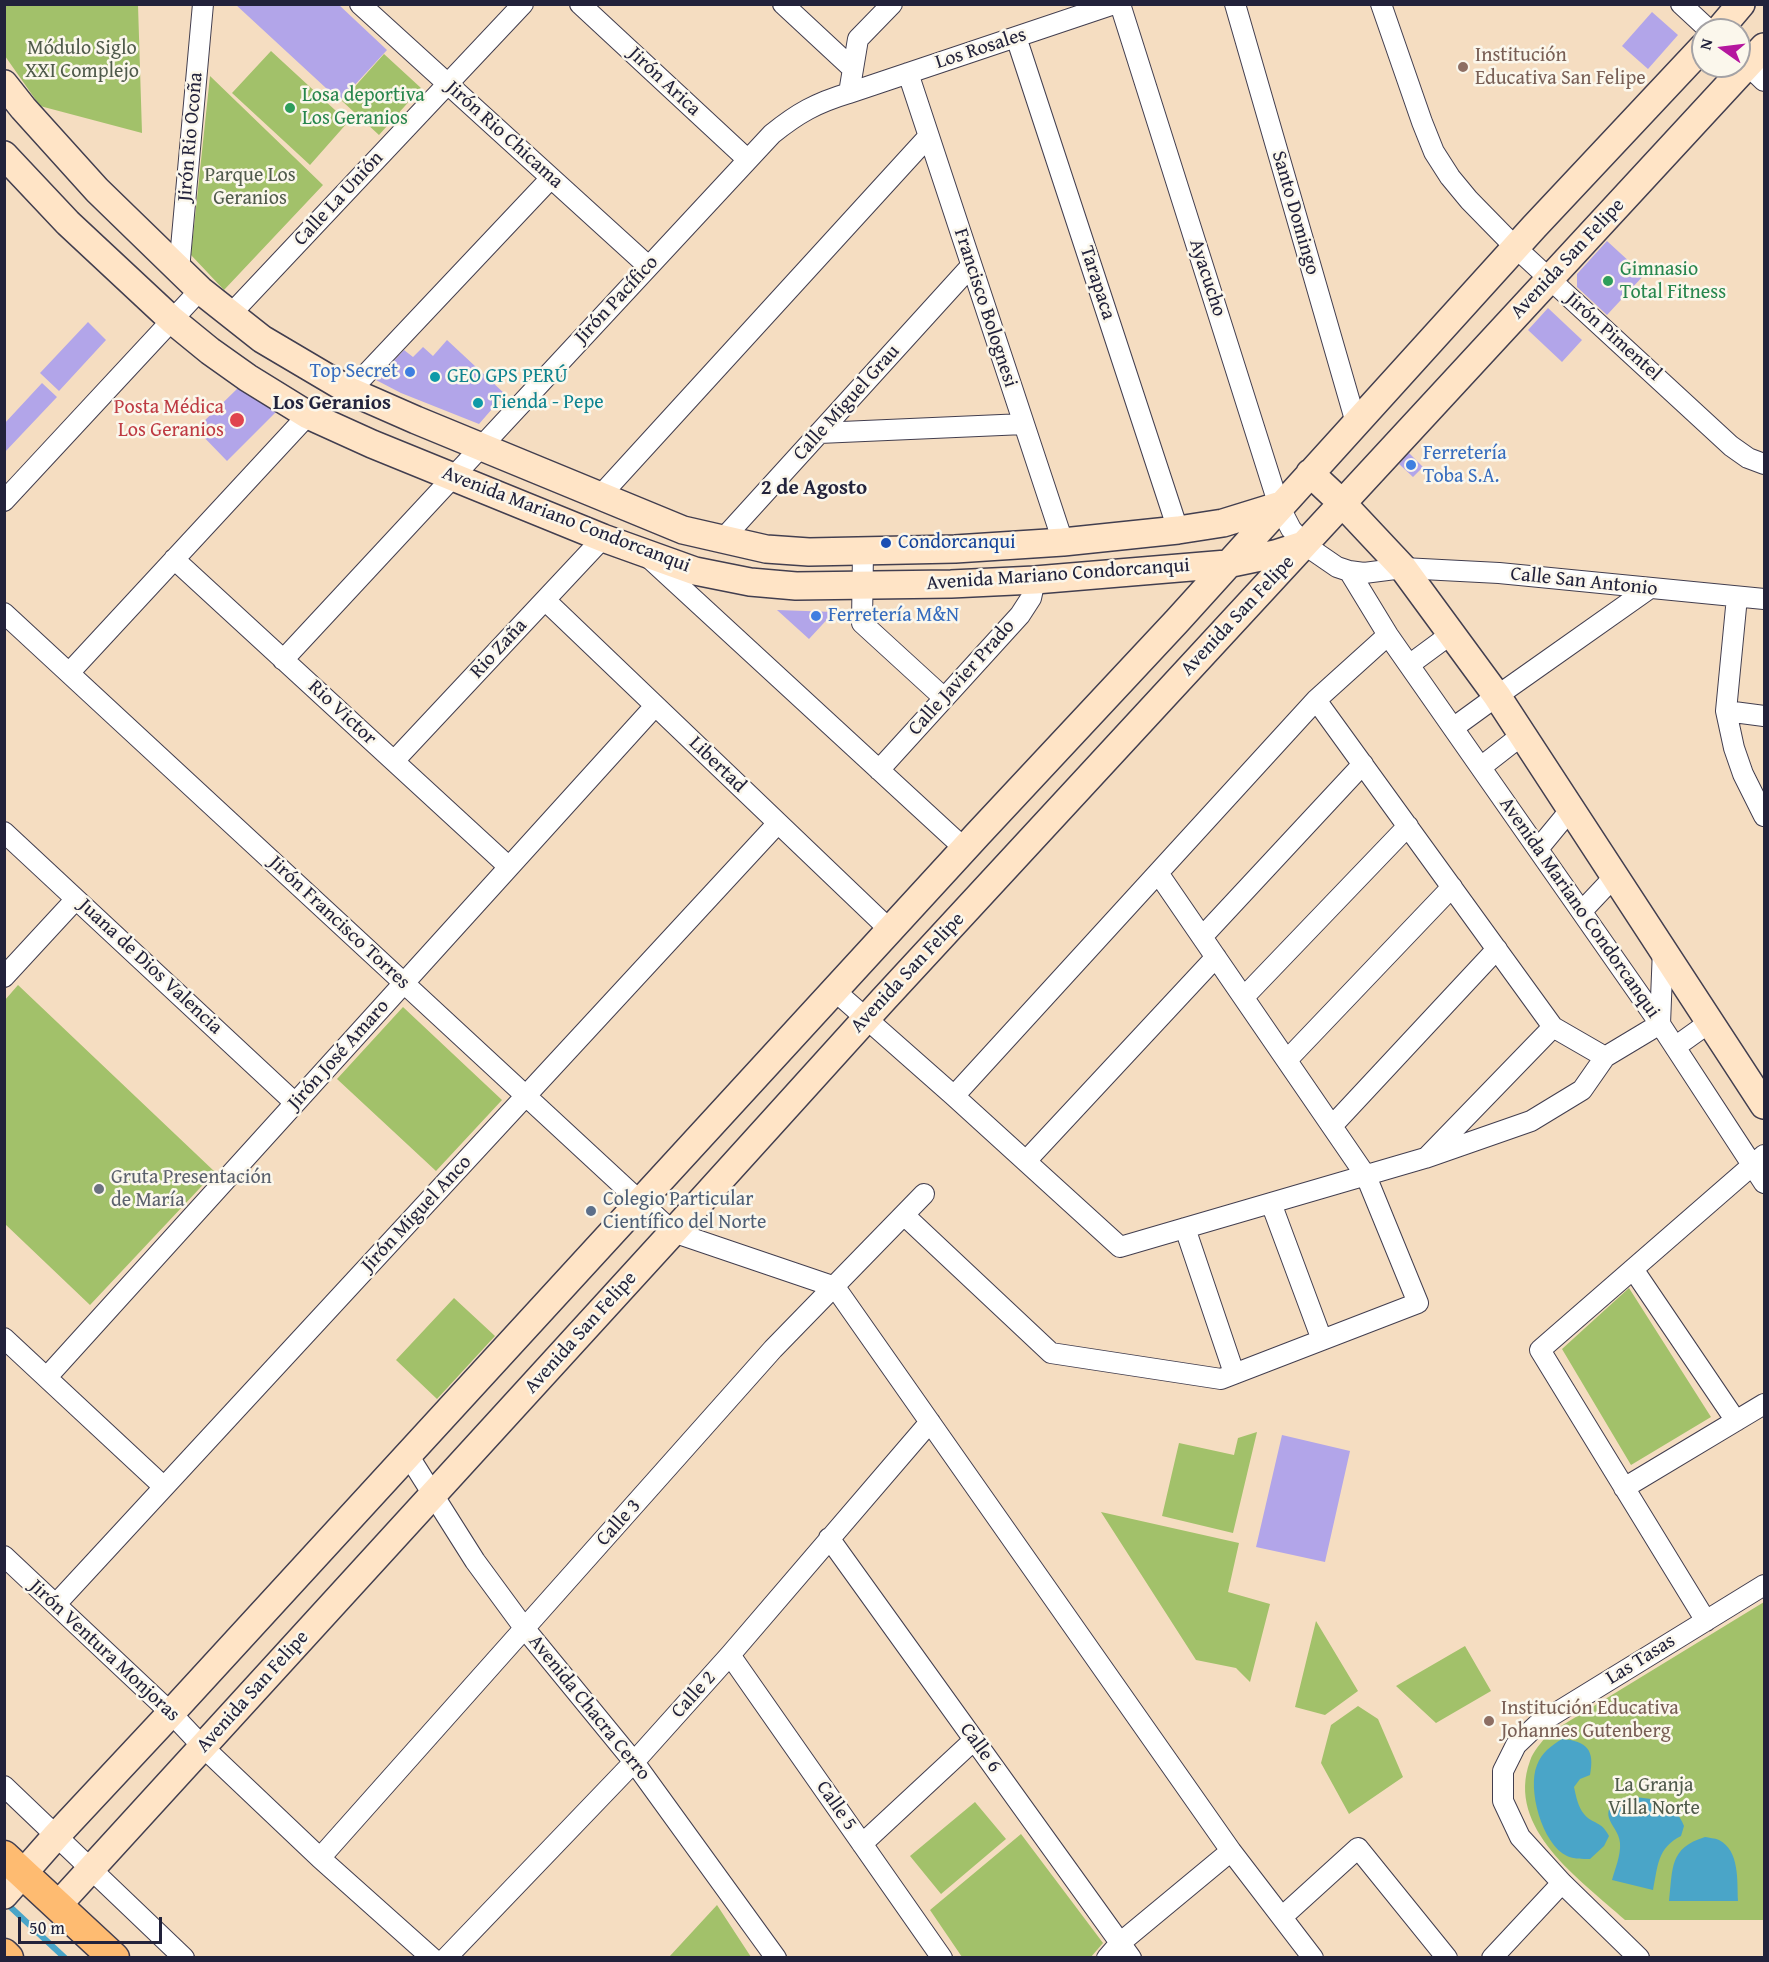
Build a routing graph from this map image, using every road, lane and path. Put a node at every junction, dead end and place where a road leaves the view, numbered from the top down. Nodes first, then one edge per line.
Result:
1 (203, 4) edge
2 (360, 4) edge
3 (523, 4) edge
4 (580, 4) edge
5 (783, 4) edge
6 (892, 4) edge
7 (1114, 4) edge
8 (1120, 4) edge
9 (1235, 4) edge
10 (1382, 4) edge
11 (1681, 4) edge
12 (1741, 4) edge
13 (1696, 18) edge
14 (1729, 18) edge
15 (1016, 37) junction
16 (1691, 60) edge
17 (1754, 63) edge
18 (853, 69) junction
19 (908, 73) junction
20 (4, 84) edge
21 (448, 84) junction
22 (849, 93) junction
23 (928, 137) junction
24 (4, 155) edge
25 (747, 159) junction
26 (551, 178) junction
27 (1515, 247) junction
28 (648, 266) junction
29 (971, 266) junction
30 (179, 270) junction
31 (1550, 279) junction
32 (201, 290) junction
33 (230, 315) junction
34 (172, 320) junction
35 (350, 391) junction
36 (308, 415) junction
37 (1356, 423) junction
38 (1024, 424) junction
39 (819, 434) junction
40 (480, 447) junction
41 (1764, 464) edge
42 (1310, 473) junction
43 (453, 477) junction
44 (600, 496) junction
45 (4, 501) edge
46 (1342, 503) junction
47 (1280, 506) junction
48 (1178, 530) junction
49 (603, 538) junction
50 (722, 540) junction
51 (1063, 542) junction
52 (1305, 545) junction
53 (862, 551) junction
54 (644, 553) junction
55 (174, 559) junction
56 (1227, 564) junction
57 (1403, 568) junction
58 (1349, 571) junction
59 (1035, 580) junction
60 (862, 586) junction
61 (1650, 588) junction
62 (1737, 597) junction
63 (1764, 599) edge
64 (545, 600) junction
65 (4, 613) edge
66 (1451, 634) junction
67 (1388, 635) junction
68 (284, 660) junction
69 (1409, 664) junction
70 (69, 673) junction
71 (1497, 696) junction
72 (944, 698) junction
73 (1316, 700) junction
74 (655, 706) junction
75 (1726, 711) junction
76 (1764, 716) edge
77 (1453, 728) junction
78 (1522, 735) junction
79 (394, 761) junction
80 (1363, 764) junction
81 (1481, 767) junction
82 (879, 770) junction
83 (1571, 809) junction
84 (1764, 816) edge
85 (778, 823) junction
86 (1408, 826) junction
87 (4, 832) edge
88 (965, 849) junction
89 (1538, 849) junction
90 (509, 867) junction
91 (1158, 873) junction
92 (1615, 876) junction
93 (1452, 887) junction
94 (76, 899) junction
95 (1582, 911) junction
96 (890, 930) junction
97 (1202, 937) junction
98 (1497, 949) junction
99 (1663, 949) junction
100 (1216, 957) junction
101 (4, 977) edge
102 (404, 983) junction
103 (835, 991) junction
104 (1244, 997) junction
105 (865, 1019) junction
106 (1710, 1022) junction
107 (1660, 1023) junction
108 (1553, 1027) junction
109 (1675, 1047) junction
110 (1605, 1057) junction
111 (1287, 1060) junction
112 (526, 1096) junction
113 (954, 1096) junction
114 (295, 1103) junction
115 (1764, 1105) edge
116 (1332, 1126) junction
117 (1425, 1158) junction
118 (1759, 1160) edge
119 (1026, 1161) junction
120 (1366, 1176) junction
121 (1764, 1183) edge
122 (924, 1194) dead end
123 (640, 1202) junction
124 (1271, 1203) junction
125 (904, 1215) junction
126 (1185, 1228) junction
127 (673, 1232) junction
128 (1633, 1269) junction
129 (835, 1287) junction
130 (4, 1338) edge
131 (1322, 1340) junction
132 (1234, 1373) junction
133 (47, 1377) junction
134 (1764, 1404) edge
135 (1736, 1421) junction
136 (930, 1422) junction
137 (408, 1455) junction
138 (164, 1486) junction
139 (1624, 1488) junction
140 (433, 1495) junction
141 (829, 1538) junction
142 (4, 1556) edge
143 (1764, 1585) edge
144 (56, 1604) junction
145 (1706, 1621) junction
146 (525, 1629) junction
147 (730, 1655) junction
148 (171, 1713) junction
149 (974, 1740) junction
150 (203, 1747) junction
151 (634, 1762) junction
152 (4, 1786) edge
153 (56, 1836) junction
154 (862, 1844) junction
155 (1231, 1851) junction
156 (320, 1858) junction
157 (91, 1868) junction
158 (11, 1875) edge
159 (1562, 1883) junction
160 (58, 1905) junction
161 (1282, 1917) junction
162 (1119, 1952) edge
163 (4, 1954) edge
164 (8, 1958) edge
165 (114, 1958) edge
166 (184, 1958) edge
167 (432, 1958) edge
168 (446, 1958) edge
169 (776, 1958) edge
170 (942, 1958) edge
171 (1313, 1958) edge
172 (1448, 1958) edge
173 (1492, 1958) edge
174 (1639, 1958) edge

1 - 30 street, Jirón Rio Ocoña
2 - 21 street, Jirón Rio Chicama
3 - 21 street, Calle La Unión
4 - 25 street, Jirón Arica
5 - 18 street
6 - 18 street
7 - 15 street, Los Rosales
8 - 47 street, Ayacucho
9 - 37 street, Santo Domingo
10 - 27 street, Jirón Pimentel
11 - 13 street
12 - 14 main road
15 - 19 street, Los Rosales
15 - 48 street, Tarapaca
16 - 27 main road, Avenida San Felipe
17 - 31 main road, Avenida San Felipe
18 - 22 street
19 - 22 street, Los Rosales
19 - 23 street, Francisco Bolognesi
20 - 30 main road, Avenida Mariano Condorcanqui
21 - 26 street, Jirón Rio Chicama
21 - 33 street, Calle La Unión
22 - 25 street, Jirón Pacífico
23 - 29 street, Francisco Bolognesi
23 - 44 street
24 - 34 main road, Avenida Mariano Condorcanqui
25 - 28 street, Jirón Pacífico
26 - 28 street, Jirón Rio Chicama
26 - 35 street
27 - 31 street, Jirón Pimentel
27 - 37 main road, Avenida San Felipe
28 - 40 street, Jirón Pacífico
29 - 38 street, Francisco Bolognesi
29 - 39 street, Calle Miguel Grau
30 - 32 main road, Avenida Mariano Condorcanqui
31 - 41 street, Jirón Pimentel
31 - 46 main road, Avenida San Felipe
32 - 33 main road, Avenida Mariano Condorcanqui
32 - 34 street
33 - 35 main road, Avenida Mariano Condorcanqui
34 - 36 main road, Avenida Mariano Condorcanqui
34 - 45 street
35 - 40 main road, Avenida Mariano Condorcanqui
36 - 43 main road, Avenida Mariano Condorcanqui
36 - 55 street
37 - 42 main road, Avenida San Felipe
38 - 39 street
38 - 51 street, Francisco Bolognesi
39 - 50 street, Calle Miguel Grau
40 - 43 street, Jirón Pacífico
40 - 44 main road, Avenida Mariano Condorcanqui
42 - 46 main road
42 - 47 main road, Avenida San Felipe
43 - 49 main road, Avenida Mariano Condorcanqui
43 - 68 street, Jirón Pacífico
44 - 50 main road, Avenida Mariano Condorcanqui
46 - 52 main road, Avenida San Felipe
46 - 57 main road
47 - 48 main road, Avenida Mariano Condorcanqui
47 - 52 street, Ayacucho
47 - 56 main road, Avenida San Felipe
48 - 51 main road, Avenida Mariano Condorcanqui
49 - 54 main road, Avenida Mariano Condorcanqui
49 - 64 street, Rio Zaña
50 - 53 main road, Avenida Mariano Condorcanqui
51 - 53 main road, Avenida Mariano Condorcanqui
52 - 56 main road, Avenida Mariano Condorcanqui
52 - 58 street
52 - 105 main road, Avenida San Felipe
53 - 60 street
54 - 60 main road, Avenida Mariano Condorcanqui
54 - 82 street
55 - 68 street, Rio Victor
55 - 70 street
56 - 59 main road, Avenida Mariano Condorcanqui
56 - 88 main road, Avenida San Felipe
57 - 58 street
57 - 61 street, Calle San Antonio
57 - 66 main road
58 - 67 street, Avenida Mariano Condorcanqui
59 - 60 main road, Avenida Mariano Condorcanqui
59 - 72 street, Calle Javier Prado
60 - 72 street
61 - 62 street, Calle San Antonio
61 - 71 street
62 - 63 street, Calle San Antonio
62 - 75 street
64 - 74 street, Libertad
64 - 79 street, Rio Zaña
65 - 70 street, Jirón Francisco Torres
66 - 69 street
66 - 71 main road
67 - 69 street, Avenida Mariano Condorcanqui
67 - 73 street
68 - 79 street, Rio Victor
69 - 77 street, Avenida Mariano Condorcanqui
70 - 102 street, Jirón Francisco Torres
71 - 77 street
71 - 78 main road
72 - 82 street, Calle Javier Prado
73 - 80 street
73 - 91 street
74 - 85 street, Libertad
74 - 90 street, Jirón José Amaro
75 - 76 street
75 - 84 street
77 - 81 street, Avenida Mariano Condorcanqui
78 - 81 street
78 - 83 main road
79 - 90 street, Rio Victor
80 - 86 street
80 - 97 street
81 - 89 street, Avenida Mariano Condorcanqui
82 - 88 street
83 - 89 street
83 - 92 main road
85 - 96 street, Libertad
85 - 112 street, Jirón Miguel Anco
86 - 93 street
86 - 104 street
87 - 94 street, Juana de Dios Valencia
88 - 96 main road, Avenida San Felipe
89 - 95 street, Avenida Mariano Condorcanqui
90 - 102 street, Jirón José Amaro
91 - 97 street
91 - 113 street
92 - 95 street
92 - 99 main road
93 - 98 street
93 - 111 street
94 - 101 street
94 - 114 street, Juana de Dios Valencia
95 - 107 street, Avenida Mariano Condorcanqui
96 - 103 main road, Avenida San Felipe
97 - 100 street
98 - 108 street
98 - 116 street
99 - 106 main road
99 - 107 street
100 - 104 street
100 - 119 street
102 - 112 street, Jirón Francisco Torres
102 - 114 street, Jirón José Amaro
103 - 105 street
103 - 123 main road, Avenida San Felipe
104 - 111 street
105 - 113 street
105 - 127 main road, Avenida San Felipe
106 - 109 street
106 - 115 main road
107 - 109 street, Avenida Mariano Condorcanqui
107 - 110 street
108 - 110 street
108 - 117 street
109 - 118 street, Avenida Mariano Condorcanqui
110 - 117 street
111 - 116 street
112 - 123 street, Jirón Francisco Torres
112 - 138 street, Jirón Miguel Anco
113 - 119 street
114 - 133 street, Jirón José Amaro
116 - 120 street
117 - 120 street
118 - 121 street, Avenida Mariano Condorcanqui
118 - 128 street
119 - 126 street
120 - 124 street
120 - 131 street
122 - 125 street, Calle 3
123 - 127 street, Jirón Francisco Torres
123 - 137 main road, Avenida San Felipe
124 - 126 street
124 - 131 street
125 - 129 street, Calle 3
125 - 132 street
126 - 132 street
127 - 129 street
127 - 140 main road, Avenida San Felipe
128 - 135 street
128 - 139 street
129 - 136 street
129 - 146 street, Calle 3
130 - 133 street
131 - 132 street
133 - 138 street
134 - 135 street
135 - 139 street
136 - 141 street, Calle 2
136 - 155 street
137 - 140 street, Avenida Chacra Cerro
137 - 148 main road, Avenida San Felipe
138 - 144 street, Jirón Miguel Anco
139 - 145 street
140 - 146 street, Avenida Chacra Cerro
140 - 150 main road, Avenida San Felipe
141 - 147 street, Calle 2
141 - 149 street, Calle 6
142 - 144 street, Jirón Ventura Monjoras
143 - 145 street, Las Tasas
144 - 148 street, Jirón Ventura Monjoras
145 - 159 street, Las Tasas
146 - 151 street, Avenida Chacra Cerro
146 - 156 street, Calle 3
147 - 151 street, Calle 2
147 - 154 street, Calle 5
148 - 150 street, Jirón Ventura Monjoras
148 - 153 main road, Avenida San Felipe
149 - 154 street
149 - 162 street, Calle 6
150 - 156 street, Jirón Ventura Monjoras
150 - 157 main road, Avenida San Felipe
151 - 168 street, Calle 2
151 - 169 street, Avenida Chacra Cerro
152 - 153 street
153 - 157 street
153 - 158 main road, Avenida San Felipe
154 - 170 street, Calle 5
155 - 161 street
155 - 162 street
156 - 167 street, Jirón Ventura Monjoras
157 - 160 main road, Avenida San Felipe
157 - 166 street
158 - 160 main road
159 - 173 street
159 - 174 street
160 - 165 main road
161 - 171 street
161 - 172 street
163 - 164 main road

